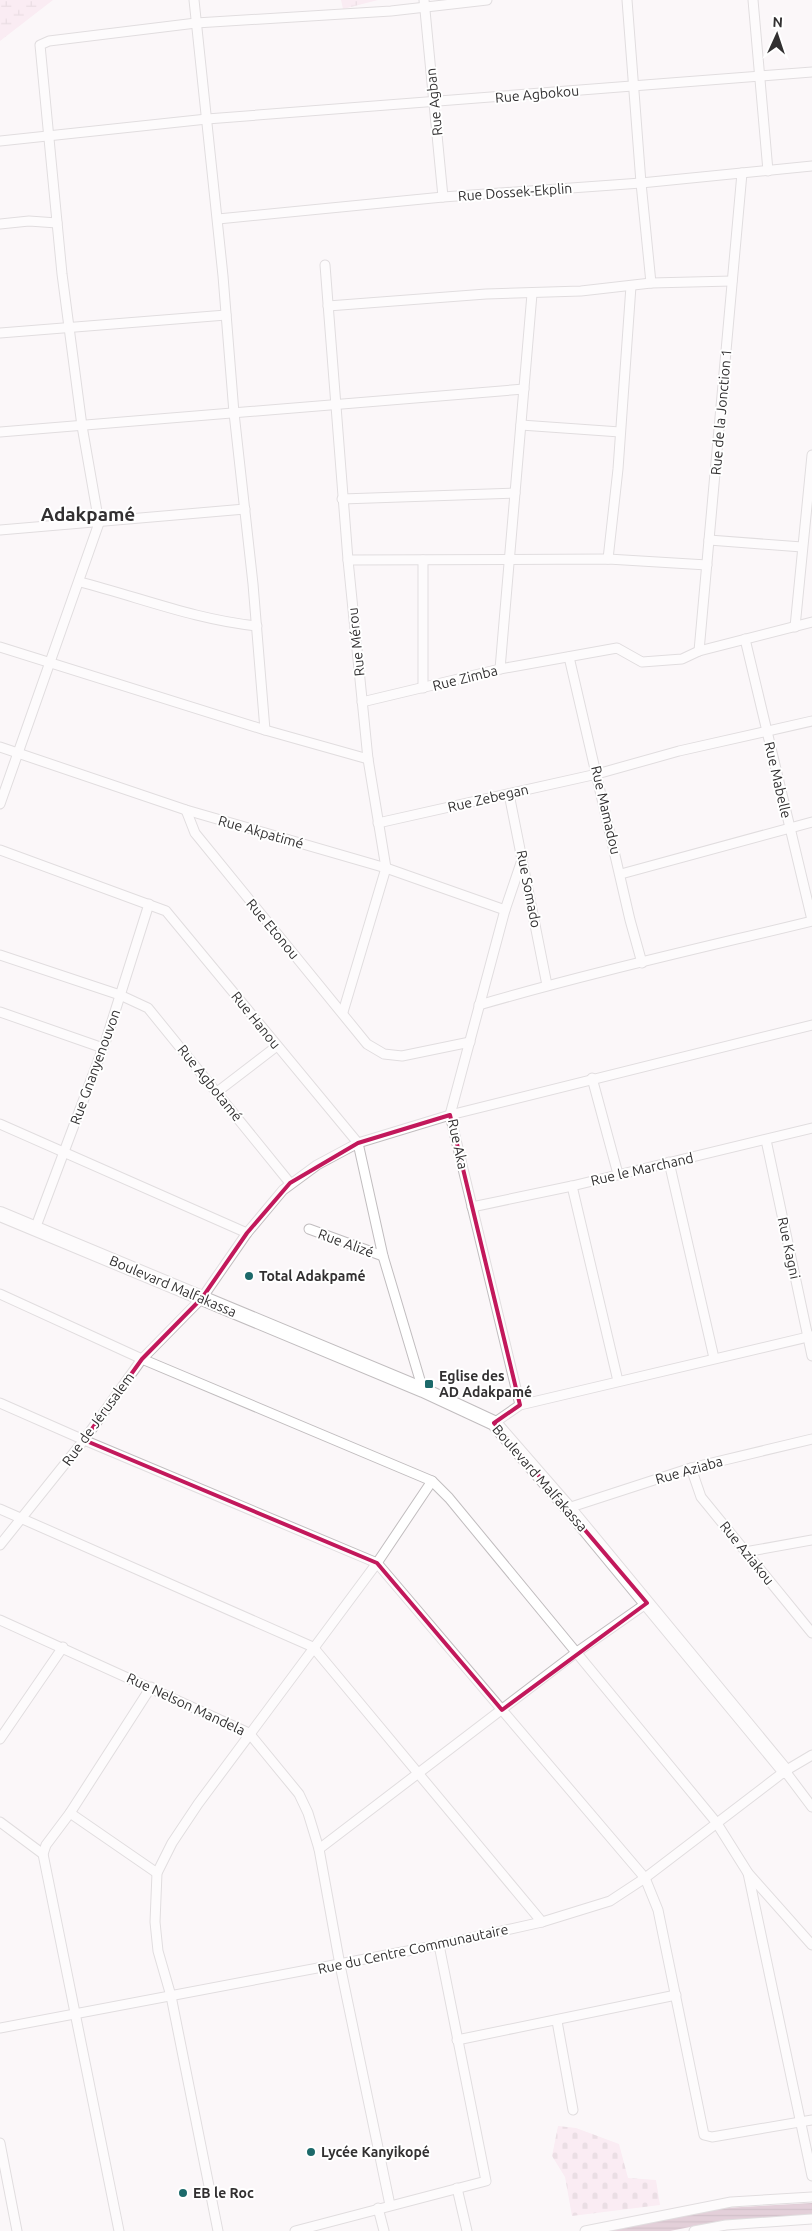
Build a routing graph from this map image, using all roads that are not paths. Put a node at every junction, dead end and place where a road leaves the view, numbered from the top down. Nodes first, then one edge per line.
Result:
1 (194, 0) edge
2 (487, 0) edge
3 (627, 0) edge
4 (753, 0) edge
5 (424, 3) edge
6 (196, 23) junction
7 (812, 72) edge
8 (760, 76) junction
9 (633, 86) junction
10 (435, 102) junction
11 (207, 119) junction
12 (48, 136) junction
13 (0, 141) edge
14 (812, 166) edge
15 (768, 171) junction
16 (742, 173) junction
17 (640, 184) junction
18 (444, 197) junction
19 (218, 219) junction
20 (57, 223) junction
21 (0, 224) edge
22 (325, 264) dead end
23 (732, 281) junction
24 (651, 283) junction
25 (631, 286) junction
26 (532, 294) junction
27 (328, 306) junction
28 (226, 315) junction
29 (69, 328) junction
30 (0, 333) edge
31 (524, 389) junction
32 (336, 405) junction
33 (234, 413) junction
34 (522, 425) junction
35 (82, 426) junction
36 (0, 432) edge
37 (620, 432) junction
38 (812, 455) edge
39 (812, 459) edge
40 (515, 493) junction
41 (342, 499) junction
42 (244, 509) junction
43 (99, 523) junction
44 (0, 530) edge
45 (709, 540) junction
46 (802, 548) junction
47 (509, 559) junction
48 (608, 559) junction
49 (348, 560) junction
50 (423, 560) junction
51 (707, 565) junction
52 (80, 582) junction
53 (812, 622) edge
54 (257, 626) junction
55 (794, 626) junction
56 (745, 639) junction
57 (0, 647) edge
58 (699, 651) junction
59 (569, 657) junction
60 (52, 662) junction
61 (500, 669) junction
62 (423, 688) junction
63 (362, 702) junction
64 (812, 721) edge
65 (265, 730) junction
66 (768, 732) junction
67 (0, 747) edge
68 (18, 754) junction
69 (368, 759) junction
70 (597, 774) junction
71 (508, 794) junction
72 (0, 804) edge
73 (186, 810) junction
74 (812, 822) edge
75 (378, 823) junction
76 (790, 828) junction
77 (0, 850) edge
78 (523, 857) junction
79 (386, 868) junction
80 (621, 874) junction
81 (149, 904) junction
82 (504, 910) junction
83 (812, 920) edge
84 (0, 955) edge
85 (642, 964) junction
86 (547, 985) junction
87 (120, 995) junction
88 (479, 1005) junction
89 (0, 1012) edge
90 (343, 1012) junction
91 (812, 1025) edge
92 (470, 1042) junction
93 (277, 1046) junction
94 (103, 1048) junction
95 (592, 1078) junction
96 (217, 1092) junction
97 (450, 1115) junction
98 (0, 1124) edge
99 (812, 1128) edge
100 (766, 1140) junction
101 (358, 1143) junction
102 (65, 1152) junction
103 (669, 1162) junction
104 (618, 1174) junction
105 (290, 1183) junction
106 (572, 1186) junction
107 (472, 1207) junction
108 (0, 1214) edge
109 (35, 1229) junction
110 (308, 1229) dead end
111 (247, 1233) junction
112 (382, 1256) junction
113 (0, 1294) edge
114 (202, 1298) junction
115 (810, 1337) edge
116 (812, 1356) edge
117 (714, 1358) junction
118 (142, 1359) junction
119 (618, 1381) junction
120 (422, 1390) junction
121 (0, 1402) edge
122 (520, 1405) junction
123 (494, 1423) junction
124 (812, 1439) edge
125 (84, 1440) junction
126 (691, 1468) junction
127 (432, 1481) junction
128 (568, 1508) junction
129 (0, 1509) edge
130 (22, 1519) junction
131 (812, 1540) edge
132 (0, 1545) edge
133 (745, 1552) junction
134 (377, 1562) junction
135 (647, 1603) junction
136 (0, 1620) edge
137 (812, 1633) edge
138 (63, 1647) junction
139 (313, 1647) junction
140 (577, 1652) junction
141 (151, 1687) junction
142 (502, 1710) junction
143 (249, 1733) junction
144 (0, 1739) edge
145 (812, 1755) edge
146 (785, 1771) junction
147 (420, 1774) junction
148 (812, 1807) edge
149 (70, 1812) junction
150 (0, 1822) edge
151 (716, 1822) junction
152 (319, 1849) junction
153 (43, 1854) junction
154 (157, 1873) junction
155 (748, 1873) junction
156 (645, 1878) junction
157 (542, 1922) junction
158 (439, 1945) junction
159 (812, 1945) edge
160 (340, 1965) junction
161 (676, 1995) junction
162 (171, 1996) junction
163 (74, 2014) junction
164 (557, 2021) junction
165 (0, 2028) edge
166 (457, 2040) junction
167 (573, 2110) dead end
168 (812, 2120) edge
169 (799, 2124) junction
170 (0, 2143) edge
171 (812, 2176) edge
172 (457, 2188) junction
173 (812, 2197) edge
174 (390, 2205) junction
175 (378, 2208) junction
176 (812, 2220) edge
177 (743, 2227) edge
178 (18, 2231) edge
179 (119, 2231) edge
180 (218, 2231) edge
181 (295, 2231) edge
182 (384, 2231) edge
183 (467, 2231) edge
184 (585, 2231) edge
185 (694, 2231) edge

1 - 6 street
2 - 5 street
3 - 9 street
4 - 8 street
5 - 6 street
5 - 10 street, Rue Agban
6 - 11 street
6 - 12 street
7 - 8 street, Rue Agbokou
8 - 9 street, Rue Agbokou
8 - 15 street
9 - 10 street, Rue Agbokou
9 - 17 street
10 - 11 street, Rue Agbokou
10 - 18 street, Rue Agban
11 - 12 street, Rue Agbokou
11 - 19 street
12 - 13 street, Rue Agbokou
12 - 20 street
14 - 15 street, Rue Dossek-Ekplin
15 - 16 street, Rue Dossek-Ekplin
16 - 17 street, Rue Dossek-Ekplin
16 - 23 street, Rue de la Jonction 1
17 - 18 street, Rue Dossek-Ekplin
17 - 24 street
18 - 19 street, Rue Dossek-Ekplin
19 - 28 street
20 - 21 street
20 - 29 street
22 - 27 street, Rue Mérou
23 - 24 street
23 - 45 street, Rue de la Jonction 1
24 - 25 street
25 - 26 street
25 - 37 street
26 - 27 street
26 - 31 street
27 - 32 street, Rue Mérou
28 - 29 street
28 - 33 street
29 - 30 street
29 - 35 street
31 - 32 street
31 - 34 street
32 - 33 street
32 - 41 street, Rue Mérou
33 - 35 street
33 - 42 street
34 - 37 street
34 - 40 street
35 - 36 street
35 - 43 street
37 - 48 street
38 - 39 street
39 - 46 street
40 - 41 street
40 - 47 street
41 - 49 street, Rue Mérou
42 - 43 street
42 - 54 street
43 - 44 street
43 - 52 street
45 - 46 street
45 - 51 street, Rue de la Jonction 1
46 - 55 street
47 - 48 street
47 - 50 street
47 - 61 street
48 - 51 street
49 - 50 street
49 - 63 street, Rue Mérou
50 - 62 street
51 - 58 street, Rue de la Jonction 1
52 - 54 street
52 - 60 street
53 - 55 street, Rue Zimba
54 - 65 street
55 - 56 street, Rue Zimba
56 - 58 street, Rue Zimba
56 - 66 street, Rue Mabelle
57 - 60 street
58 - 59 street, Rue Zimba
59 - 61 street, Rue Zimba
59 - 70 street, Rue Mamadou
60 - 65 street
60 - 68 street
61 - 62 street, Rue Zimba
62 - 63 street, Rue Zimba
63 - 69 street, Rue Mérou
64 - 66 street, Rue Zebegan
65 - 69 street
66 - 70 street, Rue Zebegan
66 - 76 street, Rue Mabelle
67 - 68 street, Rue Akpatimé
68 - 72 street
68 - 73 street, Rue Akpatimé
69 - 75 street, Rue Mérou
70 - 71 street, Rue Zebegan
70 - 80 street, Rue Mamadou
71 - 75 street, Rue Zebegan
71 - 78 street, Rue Somado
73 - 79 street, Rue Akpatimé
73 - 90 street, Rue Etonou
74 - 76 street
75 - 79 street, Rue Mérou
76 - 80 street
76 - 83 street, Rue Mabelle
77 - 81 street, Rue Hanou
78 - 82 street, Rue Aka
78 - 86 street, Rue Somado
79 - 82 street, Rue Akpatimé
79 - 90 street, Rue Mérou
80 - 85 street, Rue Mamadou
81 - 87 street, Rue Gnanyenouvon
81 - 93 street, Rue Hanou
82 - 88 street, Rue Aka
83 - 85 street
84 - 87 street, Rue Agbotamé
85 - 86 street
86 - 88 street
87 - 94 street, Rue Gnanyenouvon
87 - 96 street, Rue Agbotamé
88 - 92 street, Rue Aka
89 - 94 street
90 - 92 street, Rue Etonou
91 - 95 street, Rue de Jérusalem
92 - 97 street, Rue Aka
93 - 96 street
93 - 101 street, Rue Hanou
94 - 102 street, Rue Gnanyenouvon
95 - 97 street, Rue de Jérusalem
95 - 104 street
96 - 105 street, Rue Agbotamé
97 - 101 street, Rue de Jérusalem
97 - 107 street, Rue Aka
98 - 102 street
99 - 100 street, Rue le Marchand
100 - 103 street, Rue le Marchand
100 - 115 street, Rue Kagni
101 - 105 street, Rue de Jérusalem
101 - 112 street
102 - 109 street, Rue Gnanyenouvon
102 - 111 street
103 - 104 street, Rue le Marchand
103 - 117 street
104 - 106 street, Rue le Marchand
105 - 111 street, Rue de Jérusalem
106 - 107 street, Rue le Marchand
106 - 119 street
107 - 122 street, Rue Aka
108 - 109 street, Boulevard Malfakassa
109 - 114 street, Boulevard Malfakassa
110 - 112 street, Rue Alizé
111 - 114 street, Rue de Jérusalem
112 - 120 street
113 - 118 street
114 - 118 street, Rue de Jérusalem
114 - 120 street, Boulevard Malfakassa
115 - 116 street, Rue Kagni
115 - 117 street
117 - 119 street
118 - 125 street, Rue de Jérusalem
118 - 127 street
119 - 122 street
120 - 123 street, Boulevard Malfakassa
121 - 125 street
122 - 123 street
123 - 128 street, Boulevard Malfakassa
124 - 126 street, Rue Aziaba
125 - 130 street, Rue de Jérusalem
125 - 134 street
126 - 128 street, Rue Aziaba
126 - 133 street, Rue Aziakou
127 - 134 street
127 - 140 street
128 - 135 street, Boulevard Malfakassa
129 - 130 street
130 - 132 street, Rue de Jérusalem
130 - 139 street
131 - 133 street
133 - 137 street, Rue Aziakou
134 - 139 street
134 - 142 street
135 - 140 street
135 - 146 street, Boulevard Malfakassa
136 - 138 street, Rue Nelson Mandela
138 - 141 street, Rue Nelson Mandela
138 - 144 street
139 - 143 street
139 - 147 street
140 - 142 street
140 - 151 street
141 - 143 street, Rue Nelson Mandela
141 - 149 street
142 - 147 street
142 - 156 street
143 - 152 street, Rue Nelson Mandela
143 - 154 street
145 - 146 street, Rue du Centre Communautaire
146 - 148 street, Boulevard Malfakassa
146 - 151 street, Rue du Centre Communautaire
147 - 152 street
147 - 157 street
149 - 153 street
149 - 154 street
150 - 153 street
151 - 155 street
151 - 156 street, Rue du Centre Communautaire
152 - 160 street, Rue Nelson Mandela
153 - 163 street
154 - 162 street
155 - 159 street
155 - 169 street
156 - 157 street, Rue du Centre Communautaire
156 - 161 street
157 - 158 street, Rue du Centre Communautaire
158 - 160 street, Rue du Centre Communautaire
158 - 166 street
160 - 162 street, Rue du Centre Communautaire
160 - 174 street, Rue Nelson Mandela
161 - 164 street
161 - 169 street
162 - 163 street, Rue du Centre Communautaire
162 - 180 street
163 - 165 street, Rue du Centre Communautaire
163 - 179 street
164 - 166 street
164 - 167 street
166 - 172 street
168 - 169 street
169 - 171 street
170 - 178 street
172 - 174 street
172 - 183 street
173 - 184 street
174 - 175 street
175 - 181 street
175 - 182 street
176 - 177 street
177 - 185 street

